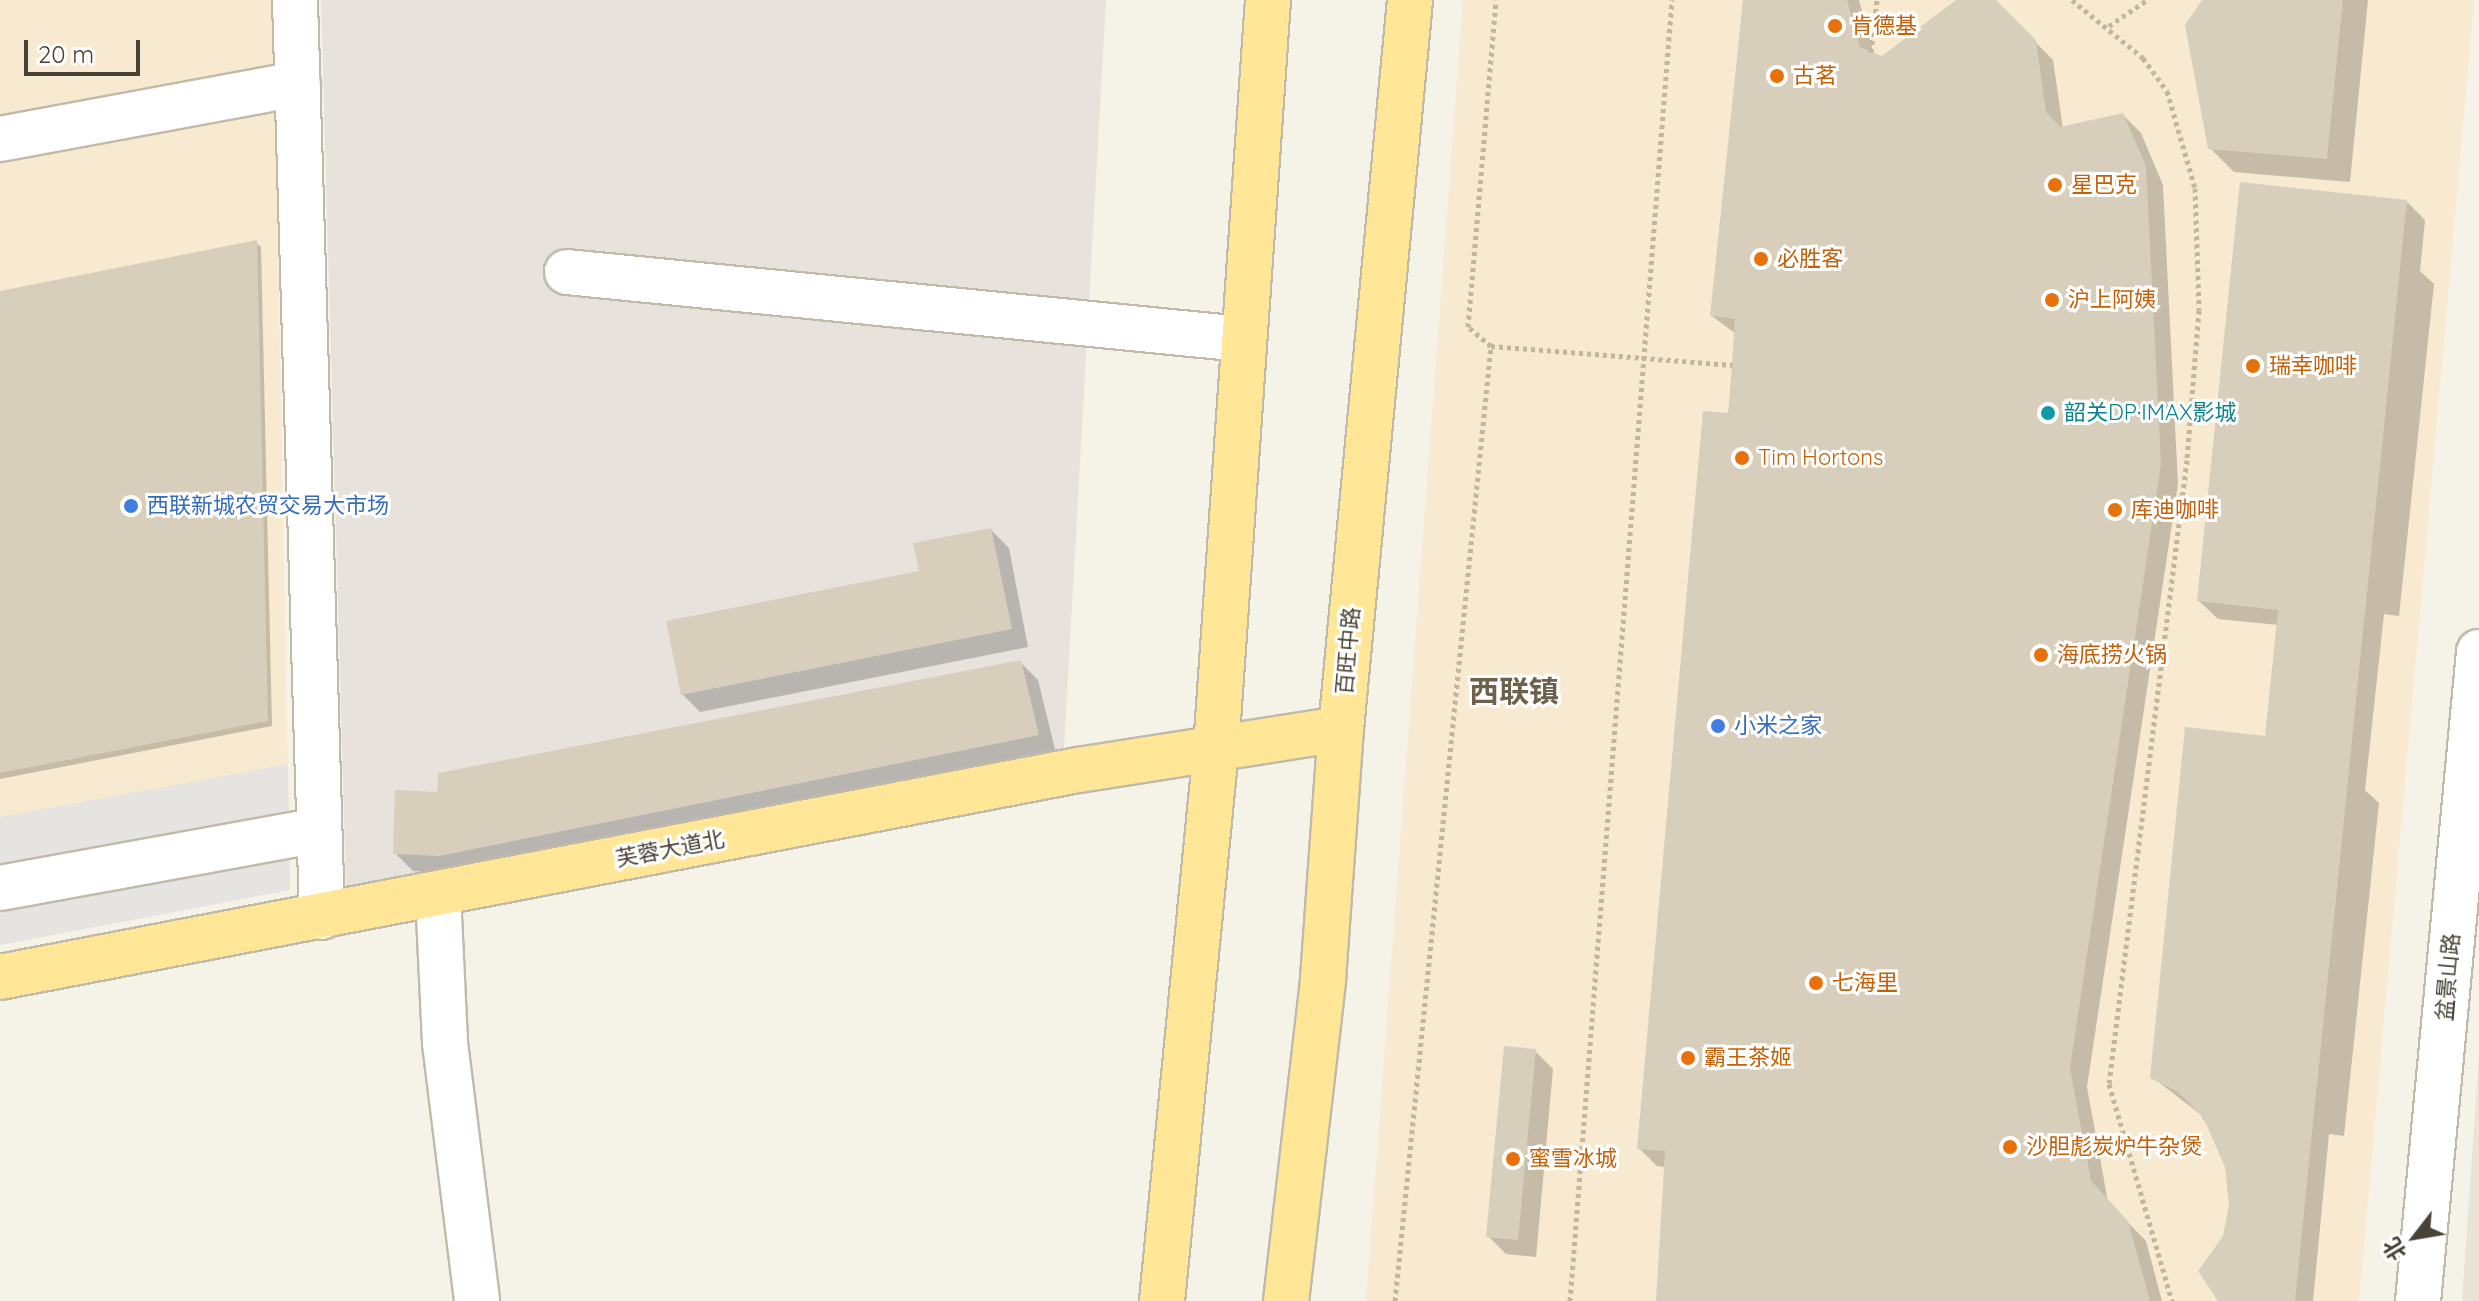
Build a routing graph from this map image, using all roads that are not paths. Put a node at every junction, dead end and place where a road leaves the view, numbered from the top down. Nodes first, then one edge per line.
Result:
1 (295, 0) edge
2 (1268, 0) edge
3 (1410, 0) edge
4 (298, 84) junction
5 (0, 139) edge
6 (567, 272) dead end
7 (1242, 339) junction
8 (2479, 652) edge
9 (2476, 712) edge
10 (1341, 729) junction
11 (1216, 749) junction
12 (319, 830) junction
13 (0, 888) edge
14 (438, 894) junction
15 (322, 917) junction
16 (0, 977) edge
17 (477, 1301) edge
18 (1162, 1301) edge
19 (1286, 1301) edge
20 (2418, 1301) edge

1 - 4 street
2 - 7 main road
3 - 10 main road, 百旺中路
4 - 5 street
4 - 12 street
6 - 7 street
7 - 11 main road
8 - 9 street, 盆景山路
9 - 20 street, 盆景山路
10 - 11 main road, 芙蓉大道北
10 - 19 main road, 百旺中路
11 - 14 main road, 芙蓉大道北
11 - 18 main road
12 - 13 street
12 - 15 street
14 - 15 main road, 芙蓉大道北
14 - 17 street
15 - 16 main road, 芙蓉大道北

